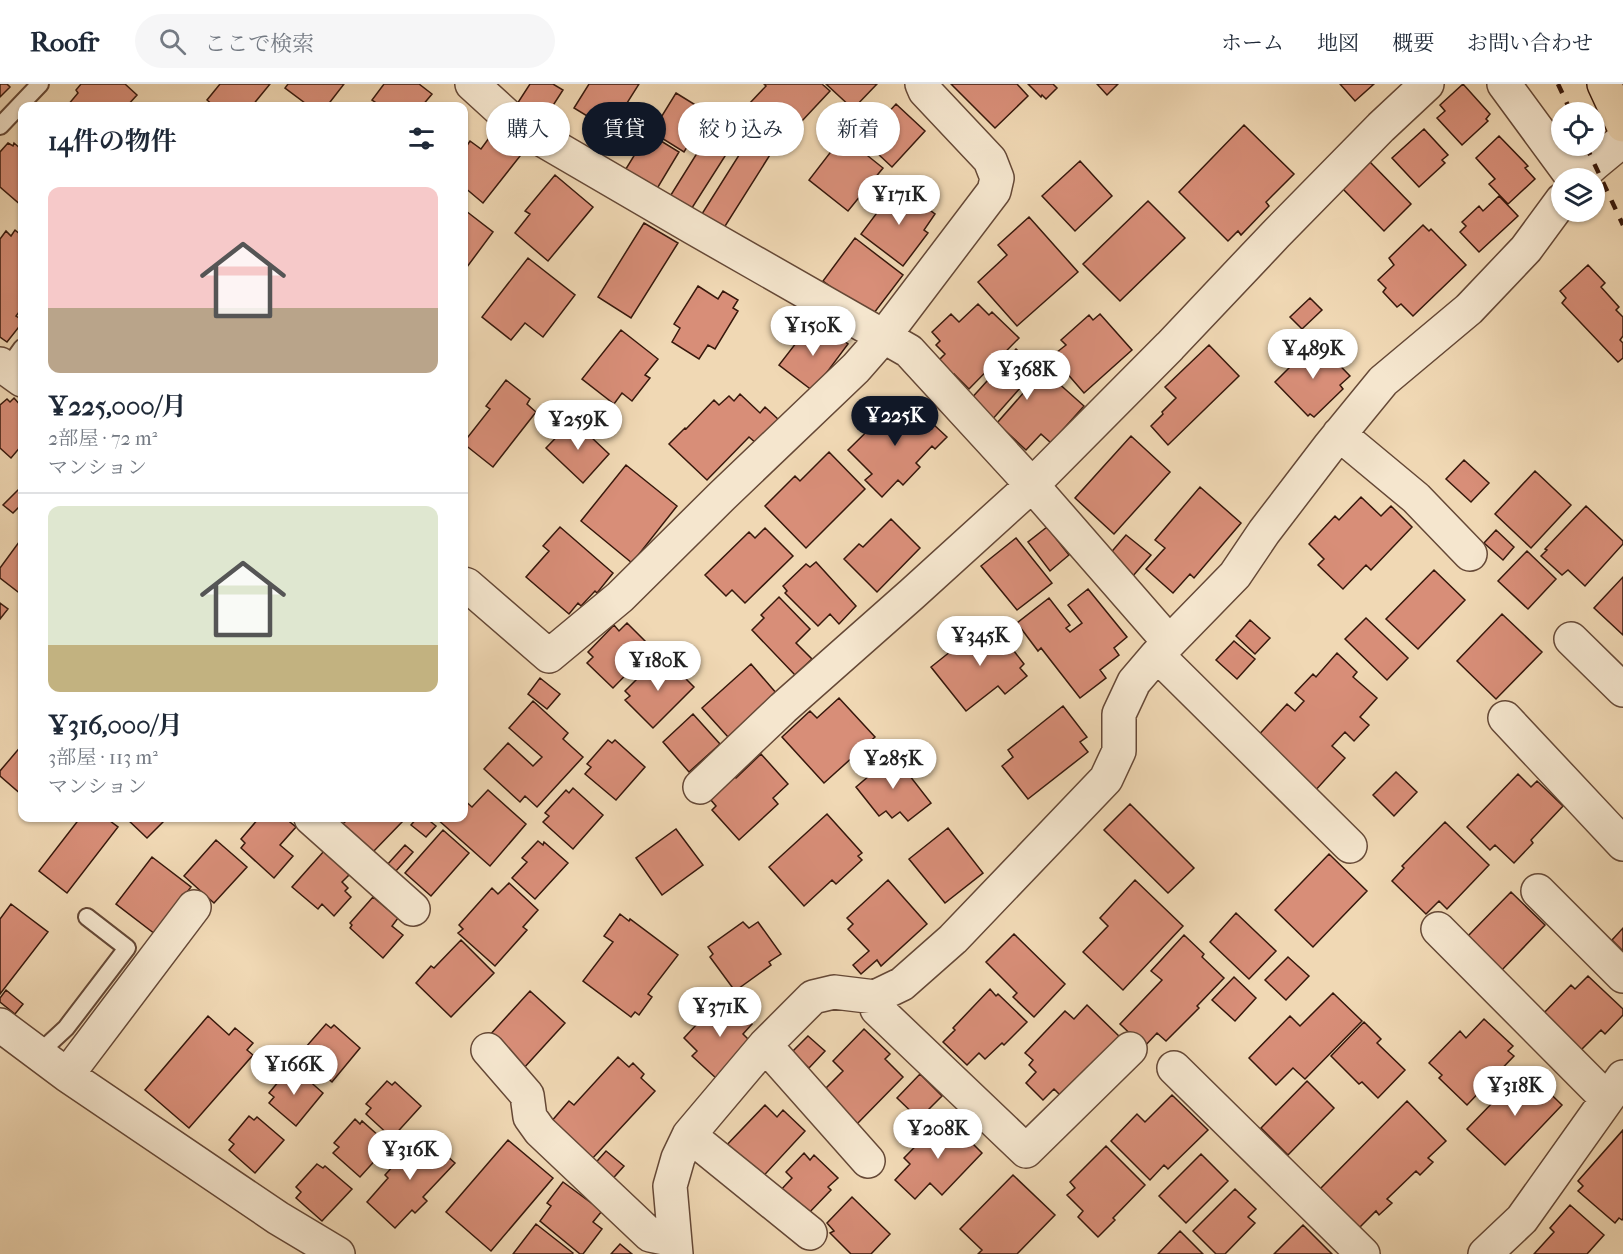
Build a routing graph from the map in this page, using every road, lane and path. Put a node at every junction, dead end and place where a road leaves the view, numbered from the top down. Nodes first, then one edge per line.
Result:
1 (40, 84) edge
2 (472, 84) edge
3 (922, 84) edge
4 (1427, 84) edge
5 (1504, 84) edge
6 (1604, 84) edge
7 (23, 102) edge
8 (18, 107) edge
9 (1623, 125) edge
10 (0, 126) edge
11 (1623, 140) edge
12 (1566, 168) edge
13 (1589, 168) edge
14 (1551, 216) edge
15 (884, 336) junction
16 (1339, 434) junction
17 (1032, 485) junction
18 (1470, 554) dead end
19 (468, 586) edge
20 (1571, 639) dead end
21 (1163, 648) junction
22 (1623, 690) edge
23 (1505, 718) dead end
24 (700, 787) dead end
25 (315, 822) edge
26 (1623, 844) edge
27 (1350, 846) dead end
28 (1538, 891) dead end
29 (194, 908) dead end
30 (413, 909) dead end
31 (87, 917) dead end
32 (1438, 929) dead end
33 (1623, 976) edge
34 (875, 997) junction
35 (0, 1025) edge
36 (765, 1045) junction
37 (1130, 1049) dead end
38 (488, 1050) dead end
39 (39, 1053) junction
40 (1174, 1068) dead end
41 (67, 1074) junction
42 (1615, 1088) edge
43 (689, 1135) junction
44 (868, 1161) dead end
45 (810, 1233) dead end
46 (675, 1247) edge
47 (338, 1254) edge
48 (1363, 1254) edge
49 (1485, 1254) edge

1 - 7 lane
2 - 15 street
3 - 15 street
4 - 17 street
5 - 12 street
6 - 9 main road
8 - 10 lane
11 - 13 street
14 - 16 street
15 - 17 street
15 - 19 street
16 - 18 street
16 - 21 street
17 - 21 street
17 - 24 street
20 - 22 street
21 - 27 street
21 - 34 street
23 - 26 street
25 - 30 street
28 - 33 street
29 - 41 street
31 - 39 lane
32 - 42 street
34 - 36 street
34 - 37 street
35 - 39 street
36 - 43 street
36 - 44 street
38 - 46 street
39 - 41 street
40 - 48 street
41 - 47 street
42 - 49 street
43 - 45 street
43 - 46 street

